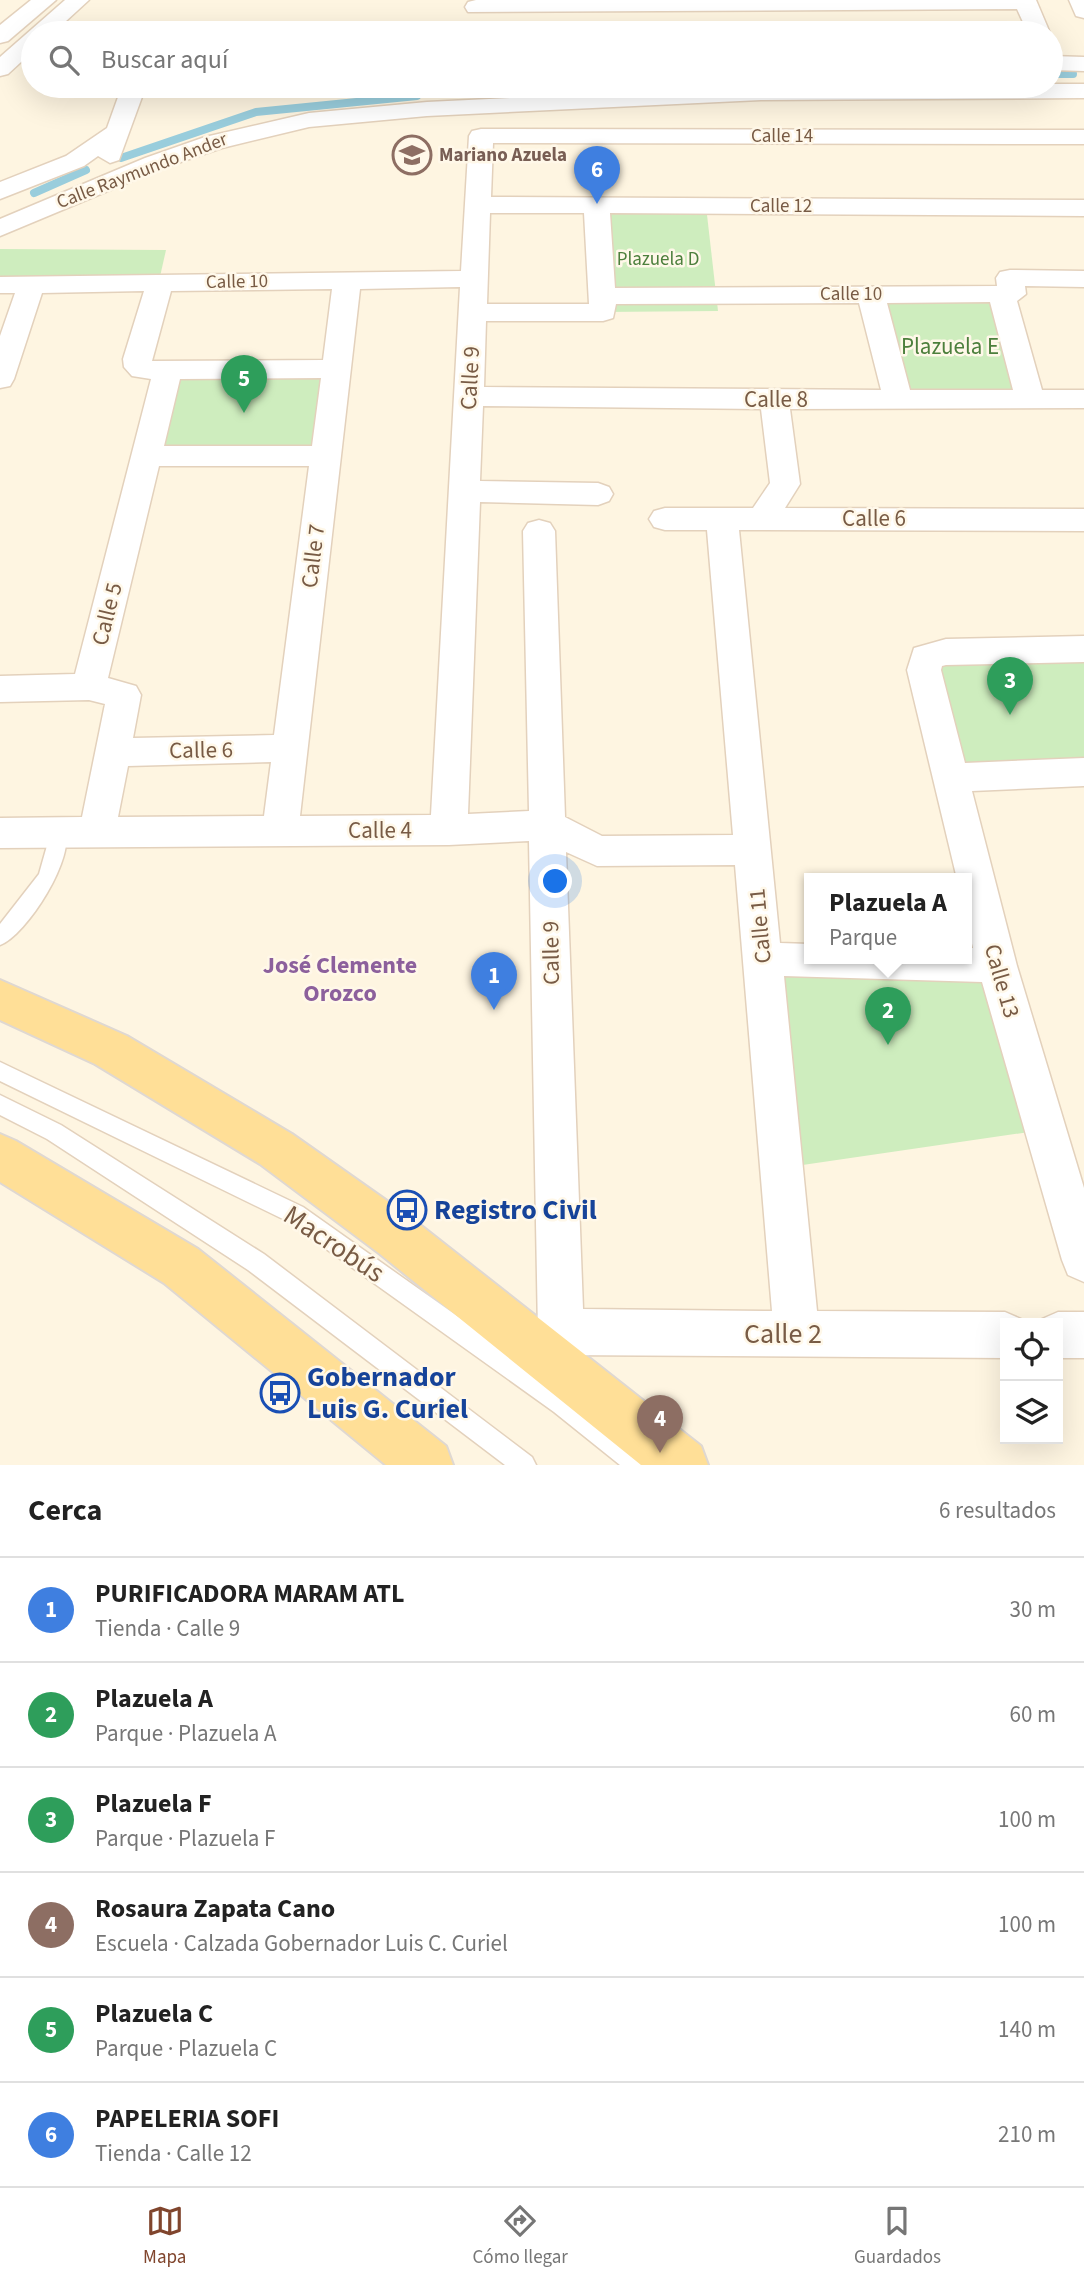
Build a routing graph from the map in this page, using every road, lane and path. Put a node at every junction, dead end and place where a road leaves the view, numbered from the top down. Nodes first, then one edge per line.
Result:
1 (45, 0) edge
2 (78, 0) edge
3 (1080, 0) edge
4 (1025, 1) edge
5 (476, 4) edge
6 (1084, 11) edge
7 (54, 21) edge
8 (1034, 21) edge
9 (0, 36) edge
10 (21, 54) edge
11 (1063, 63) edge
12 (1084, 64) edge
13 (0, 69) edge
14 (1063, 91) edge
15 (1084, 91) edge
16 (129, 98) edge
17 (610, 98) edge
18 (116, 132) junction
19 (481, 136) joint
20 (1084, 136) edge
21 (100, 185) junction
22 (0, 191) edge
23 (478, 205) junction
24 (597, 206) junction
25 (1084, 208) edge
26 (0, 228) edge
27 (474, 279) junction
28 (1084, 279) edge
29 (347, 281) junction
30 (160, 283) junction
31 (0, 285) edge
32 (31, 285) junction
33 (871, 294) junction
34 (1001, 294) junction
35 (602, 304) junction
36 (472, 313) junction
37 (335, 369) junction
38 (155, 370) junction
39 (0, 379) edge
40 (469, 396) junction
41 (897, 398) junction
42 (1030, 398) junction
43 (1084, 398) edge
44 (774, 400) junction
45 (147, 456) junction
46 (325, 456) junction
47 (464, 491) junction
48 (598, 494) dead end
49 (763, 517) junction
50 (665, 519) dead end
51 (722, 519) junction
52 (1084, 520) edge
53 (539, 531) dead end
54 (1084, 649) edge
55 (89, 687) junction
56 (0, 689) edge
57 (290, 748) junction
58 (113, 752) junction
59 (1084, 772) edge
60 (949, 778) junction
61 (548, 825) junction
62 (449, 830) junction
63 (280, 831) junction
64 (97, 832) junction
65 (0, 833) edge
66 (58, 833) junction
67 (753, 850) junction
68 (0, 937) edge
69 (763, 959) junction
70 (804, 960) edge
71 (930, 964) edge
72 (997, 966) junction
73 (0, 999) edge
74 (0, 1071) edge
75 (0, 1105) edge
76 (0, 1156) edge
77 (1084, 1260) edge
78 (561, 1332) joint
79 (797, 1334) junction
80 (1000, 1335) edge
81 (1063, 1335) edge
82 (1084, 1335) edge
83 (427, 1465) edge
84 (524, 1465) edge
85 (639, 1465) edge
86 (682, 1465) edge

1 - 9 street
2 - 7 street
3 - 6 street
4 - 5 street
4 - 8 street
10 - 13 street
11 - 12 street
14 - 15 street, Calle Raymundo Ander
16 - 18 street
17 - 21 street, Calle Raymundo Ander
18 - 21 street
18 - 22 street, Calle Raymundo Ander
19 - 20 street, Calle 14
19 - 23 street, Calle 9
21 - 26 street, Calle Raymundo Ander
23 - 24 street, Calle 12
23 - 27 street, Calle 9
24 - 25 street, Calle 12
24 - 35 street
27 - 29 street, Calle 10
27 - 36 street, Calle 9
28 - 34 street
29 - 30 street, Calle 10
29 - 37 street, Calle 7
30 - 32 street, Calle 10
30 - 38 street, Calle 5
31 - 32 street, Calle 10
32 - 39 street
33 - 34 street, Calle 10
33 - 35 street, Calle 10
33 - 41 street
34 - 42 street
35 - 36 street, Calle 10
36 - 40 street, Calle 9
37 - 38 street
37 - 46 street, Calle 7
38 - 45 street, Calle 5
40 - 44 street, Calle 8
40 - 47 street, Calle 9
41 - 42 street, Calle 8
41 - 44 street, Calle 8
42 - 43 street, Calle 8
44 - 49 street
45 - 46 street
45 - 55 street, Calle 5
46 - 57 street, Calle 7
47 - 48 street
47 - 62 street, Calle 9
49 - 51 street, Calle 6
49 - 52 street, Calle 6
50 - 51 street, Calle 6
51 - 67 street, Calle 11
53 - 61 street, Calle 9
54 - 60 street, Calle 13
55 - 56 street
55 - 58 street
57 - 58 street, Calle 6
57 - 63 street, Calle 7
58 - 64 street
59 - 60 street
60 - 72 street, Calle 13
61 - 62 street, Calle 4
61 - 67 street
61 - 78 street, Calle 9
62 - 63 street, Calle 4
63 - 64 street, Calle 4
64 - 66 street, Calle 4
65 - 66 street, Calle 4
66 - 68 lane
67 - 69 street, Calle 11
69 - 70 street
69 - 79 street, Calle 11
71 - 72 street
72 - 77 street, Calle 13
73 - 86 main road
74 - 85 lane, Macrobús
75 - 84 lane
76 - 83 main road
78 - 79 street, Calle 2
79 - 80 street, Calle 2
81 - 82 street

